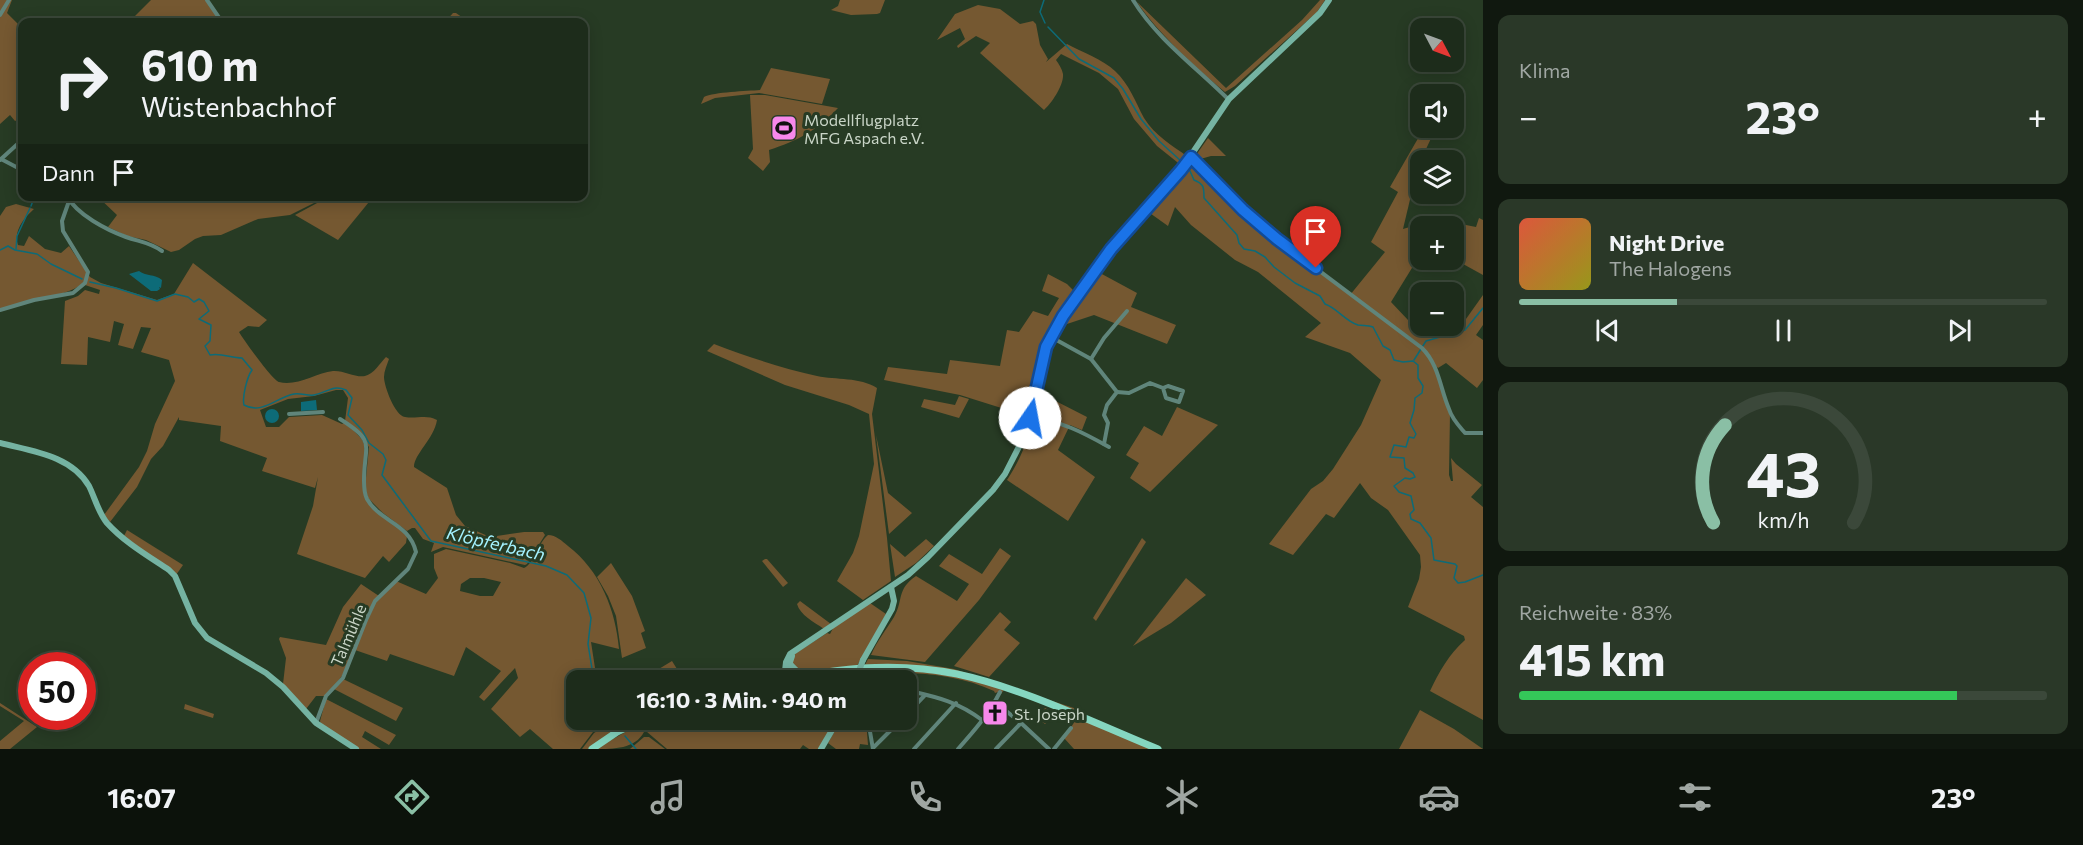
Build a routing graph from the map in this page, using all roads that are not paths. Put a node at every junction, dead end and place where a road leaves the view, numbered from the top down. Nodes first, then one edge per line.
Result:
1 (9, 0) edge
2 (207, 0) edge
3 (1133, 0) edge
4 (1329, 0) edge
5 (0, 15) edge
6 (219, 18) edge
7 (1229, 99) junction
8 (18, 144) edge
9 (1191, 157) junction
10 (1, 160) edge
11 (18, 169) edge
12 (68, 201) edge
13 (70, 201) edge
14 (162, 251) dead end
15 (0, 310) edge
16 (1127, 311) dead end
17 (1051, 337) junction
18 (1091, 359) junction
19 (1163, 388) junction
20 (1117, 392) junction
21 (322, 412) dead end
22 (289, 414) dead end
23 (1030, 418) junction
24 (340, 419) dead end
25 (1483, 433) edge
26 (0, 443) edge
27 (1104, 444) junction
28 (1109, 447) dead end
29 (891, 587) junction
30 (797, 650) junction
31 (790, 662) junction
32 (786, 670) edge
33 (788, 670) edge
34 (795, 670) edge
35 (838, 670) edge
36 (859, 670) edge
37 (1000, 692) dead end
38 (917, 693) edge
39 (926, 695) junction
40 (995, 702) junction
41 (956, 703) junction
42 (917, 704) edge
43 (982, 720) junction
44 (316, 723) junction
45 (1021, 723) junction
46 (1071, 728) dead end
47 (621, 730) edge
48 (832, 730) edge
49 (870, 730) edge
50 (891, 730) edge
51 (356, 749) edge
52 (592, 749) edge
53 (821, 749) edge
54 (873, 749) edge
55 (914, 749) edge
56 (958, 749) edge
57 (996, 749) edge
58 (1049, 749) edge
59 (1054, 749) edge
60 (1158, 749) edge

1 - 5 street
2 - 6 street
3 - 7 street
4 - 7 main road
7 - 9 main road
8 - 10 street
9 - 17 main road
9 - 25 street
10 - 11 street
12 - 15 street
13 - 14 street
16 - 18 street
17 - 18 street
17 - 23 main road
18 - 20 street
19 - 19 street
19 - 20 street
20 - 27 street
21 - 22 street
23 - 27 street
23 - 29 main road
24 - 44 street, Talmühle
26 - 44 main road
27 - 28 street
29 - 30 main road
29 - 36 main road, bridge
30 - 31 main road
30 - 32 main road
31 - 33 main road
31 - 34 main road
35 - 60 main road
37 - 40 street
38 - 39 street
39 - 41 street
39 - 42 street
40 - 43 street
40 - 45 street
41 - 43 street
41 - 55 street
43 - 56 street
44 - 51 main road
45 - 57 street
45 - 58 street
46 - 59 street
47 - 52 main road
48 - 53 main road
49 - 54 street
50 - 54 street

